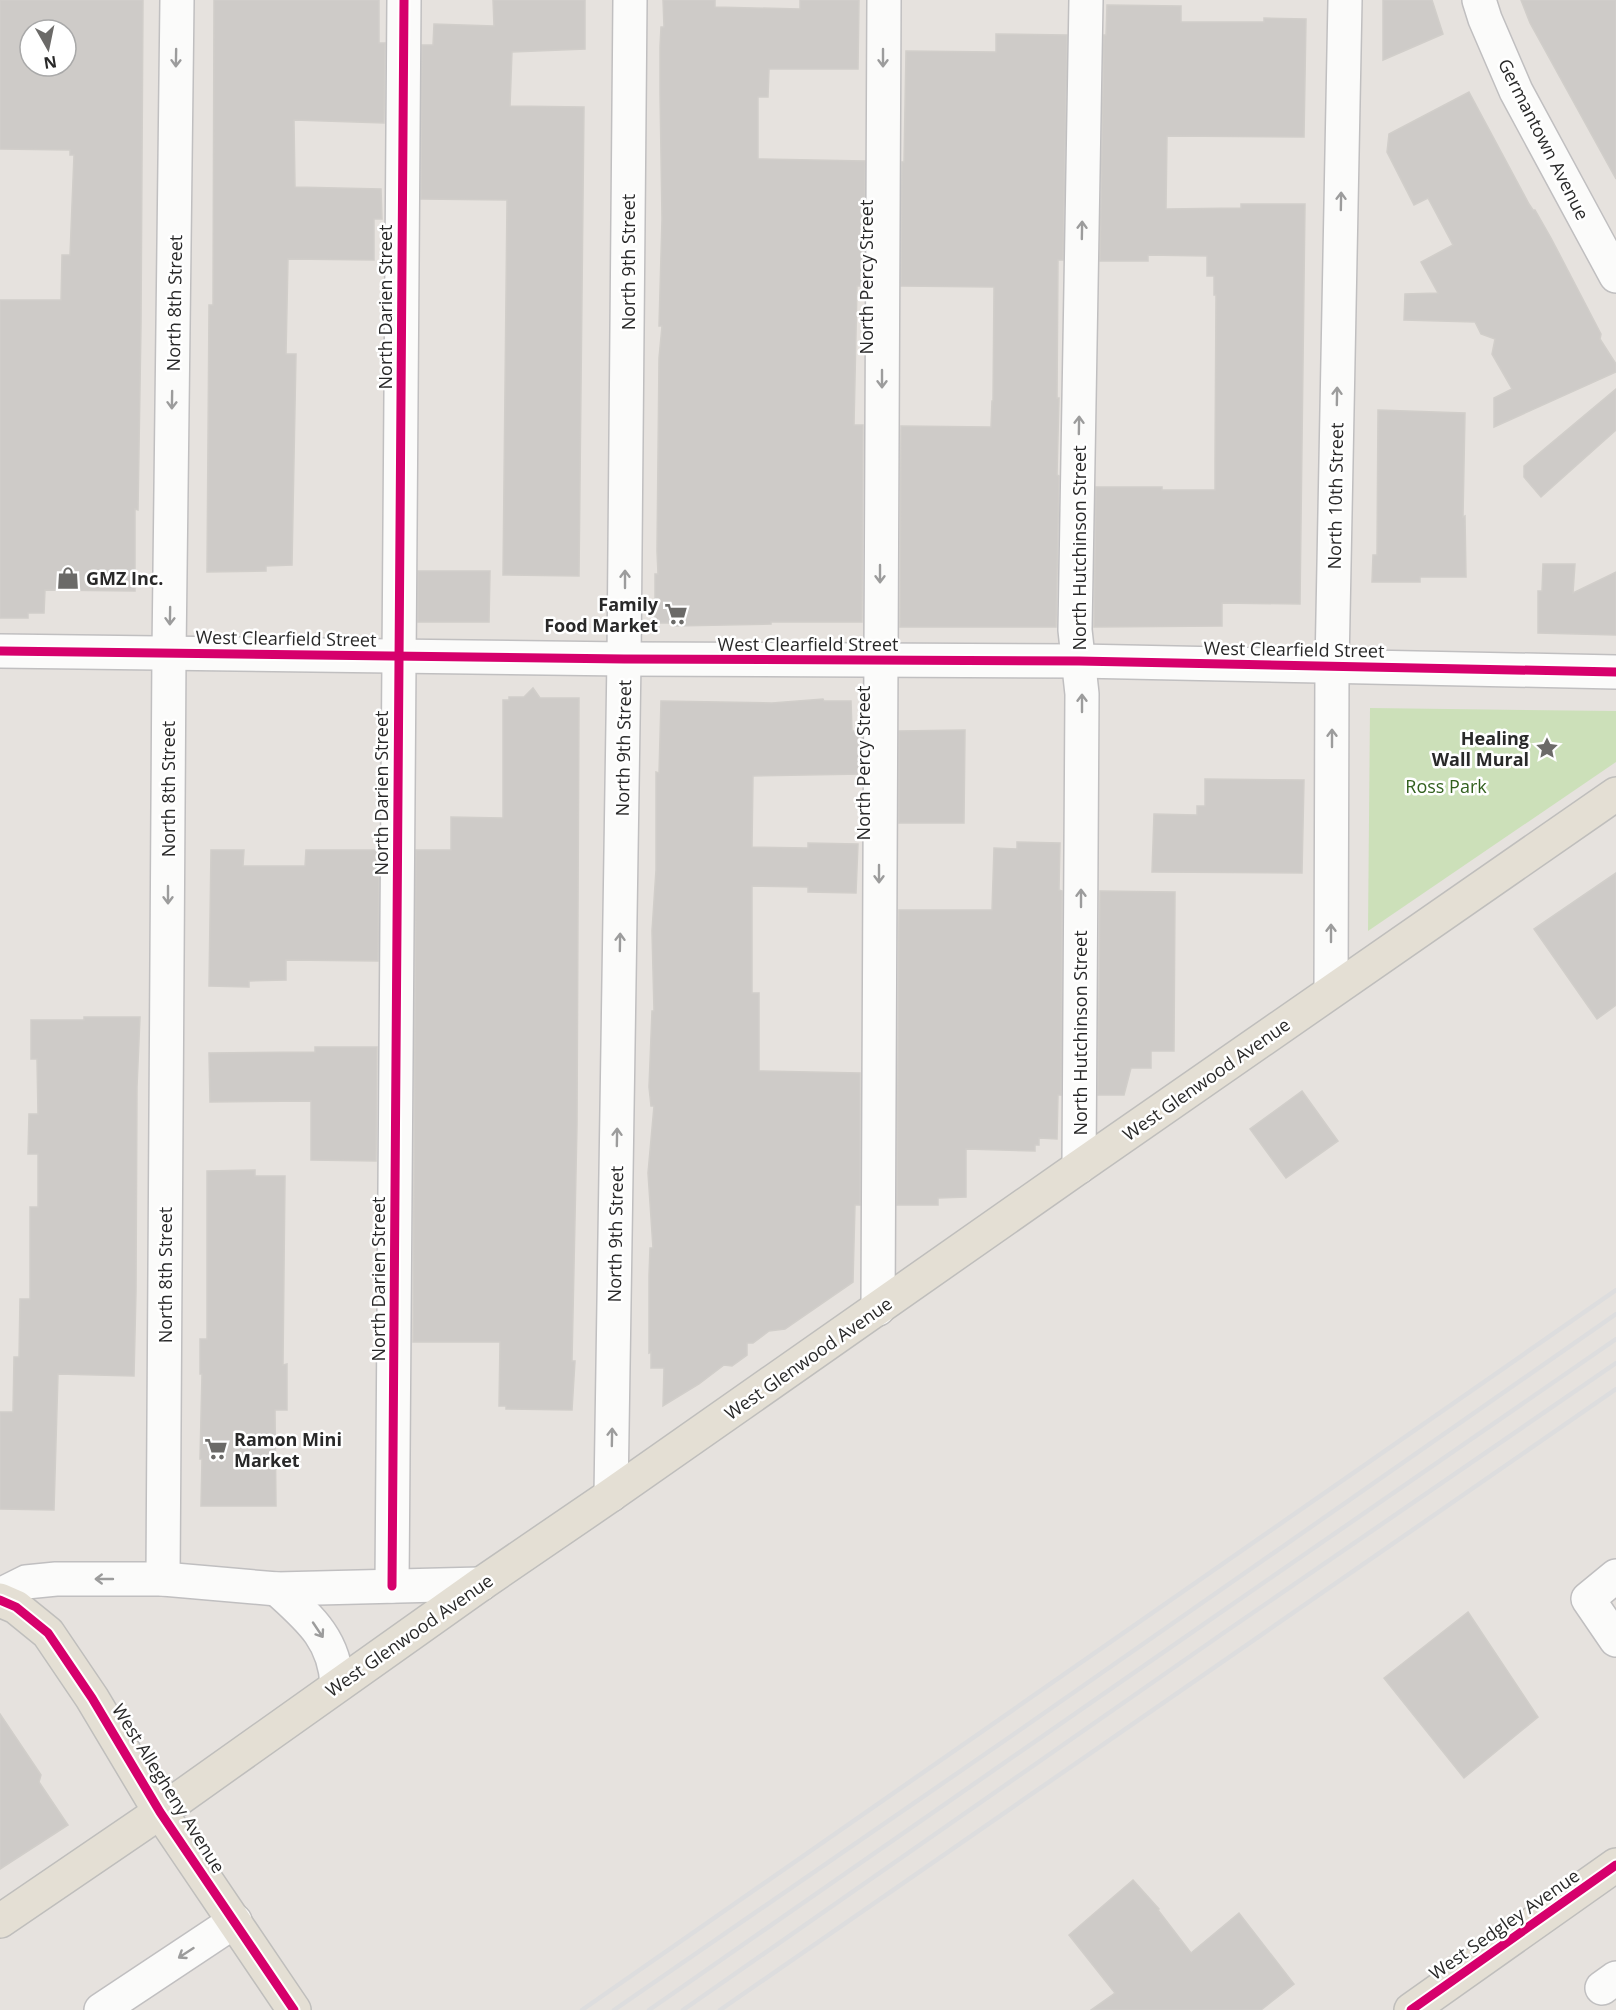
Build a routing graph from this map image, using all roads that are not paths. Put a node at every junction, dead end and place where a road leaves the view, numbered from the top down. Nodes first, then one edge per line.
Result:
1 (177, 0) edge
2 (404, 0) edge
3 (630, 0) edge
4 (884, 0) edge
5 (1086, 0) edge
6 (1345, 0) edge
7 (1479, 0) edge
8 (1616, 276) edge
9 (0, 651) edge
10 (169, 653) junction
11 (399, 657) junction
12 (624, 659) junction
13 (880, 661) junction
14 (1079, 661) junction
15 (1332, 667) junction
16 (1616, 672) edge
17 (1616, 794) edge
18 (1331, 992) junction
19 (1079, 1167) junction
20 (878, 1309) junction
21 (611, 1495) junction
22 (1616, 1576) edge
23 (163, 1579) junction
24 (481, 1584) junction
25 (392, 1586) junction
26 (277, 1589) junction
27 (0, 1598) edge
28 (1616, 1640) edge
29 (337, 1685) junction
30 (160, 1812) junction
31 (1616, 1865) edge
32 (235, 1921) junction
33 (0, 1922) edge
34 (101, 2010) edge
35 (294, 2010) edge
36 (1411, 2010) edge

1 -> 10 street, North 8th Street
2 - 11 street, North Darien Street
12 -> 3 street, North 9th Street
4 -> 13 street, North Percy Street
14 -> 5 street, North Hutchinson Street
15 -> 6 street, North 10th Street
7 - 8 street, Germantown Avenue
9 - 10 street, West Clearfield Street
10 - 11 street, West Clearfield Street
10 -> 23 street, North 8th Street
11 - 12 street, West Clearfield Street
11 - 25 street, North Darien Street
12 - 13 street, West Clearfield Street
21 -> 12 street, North 9th Street
13 - 14 street, West Clearfield Street
13 -> 20 street, North Percy Street
14 - 15 street, West Clearfield Street
19 -> 14 street, North Hutchinson Street
15 - 16 street, West Clearfield Street
18 -> 15 street, North 10th Street
17 - 18 main road, West Glenwood Avenue
18 - 19 main road, West Glenwood Avenue
19 - 20 main road, West Glenwood Avenue
20 - 21 main road, West Glenwood Avenue
21 - 24 main road, West Glenwood Avenue
22 - 28 street
23 - 26 street, West Allegheny Avenue
23 -> 27 street, West Allegheny Avenue
24 - 25 street, West Allegheny Avenue
24 - 29 main road, West Glenwood Avenue
25 - 26 street, West Allegheny Avenue
26 -> 29 street
27 - 30 main road, West Allegheny Avenue
29 - 30 main road, West Glenwood Avenue
30 - 32 main road, West Allegheny Avenue
30 - 33 main road, West Glenwood Avenue
31 - 36 main road, West Sedgley Avenue
32 -> 34 street
32 - 35 main road, West Allegheny Avenue

